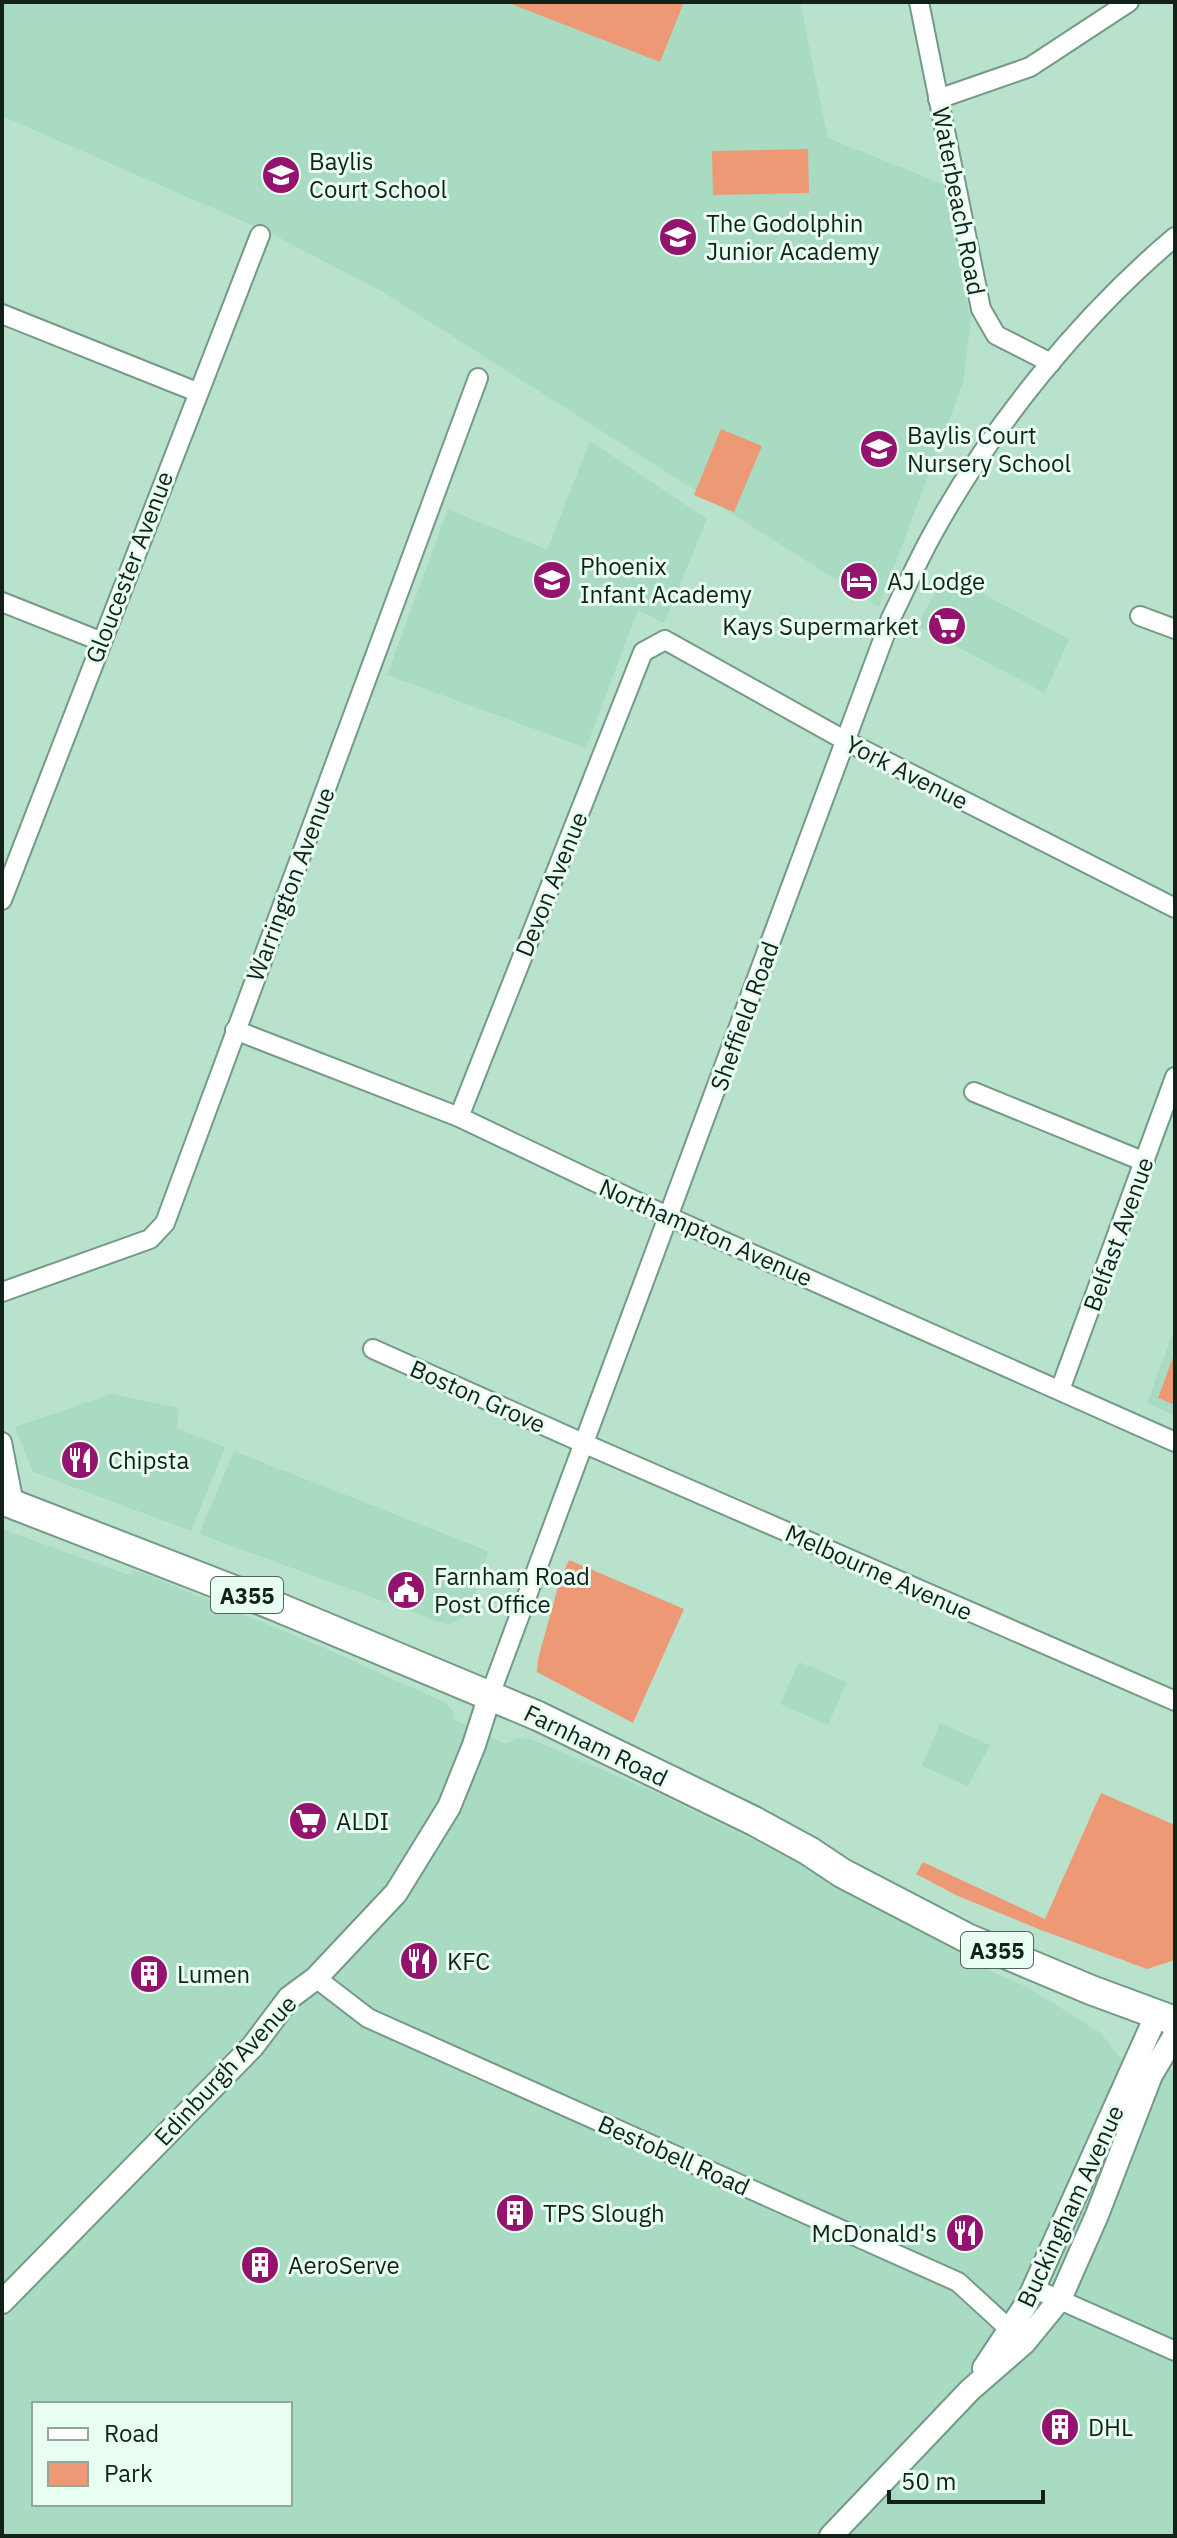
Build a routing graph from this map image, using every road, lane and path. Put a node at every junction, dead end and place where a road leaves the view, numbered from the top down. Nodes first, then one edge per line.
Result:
1 (919, 2) edge
2 (1129, 2) edge
3 (938, 99) junction
4 (260, 235) dead end
5 (1175, 237) edge
6 (2, 314) edge
7 (1051, 363) junction
8 (478, 378) dead end
9 (197, 392) junction
10 (2, 602) edge
11 (1140, 616) dead end
12 (1175, 629) edge
13 (100, 641) junction
14 (643, 652) joint
15 (846, 741) junction
16 (4, 888) edge
17 (1175, 908) edge
18 (235, 1030) junction
19 (1175, 1077) edge
20 (974, 1092) dead end
21 (459, 1117) junction
22 (1145, 1162) junction
23 (669, 1217) junction
24 (2, 1292) edge
25 (373, 1349) dead end
26 (1060, 1390) junction
27 (2, 1442) edge
28 (1175, 1442) edge
29 (583, 1443) junction
30 (8, 1502) edge
31 (490, 1695) junction
32 (1175, 1701) edge
33 (316, 1978) junction
34 (1169, 2023) edge
35 (1033, 2288) junction
36 (1060, 2299) junction
37 (2, 2302) edge
38 (1017, 2336) junction
39 (1175, 2351) edge
40 (831, 2536) edge

1 - 3 street, Waterbeach Road
2 - 3 street
3 - 7 street, Waterbeach Road
4 - 9 street, Gloucester Avenue
5 - 7 street, Sheffield Road
6 - 9 street
7 - 15 street, Sheffield Road
8 - 18 street, Warrington Avenue
9 - 13 street, Gloucester Avenue
10 - 13 street
11 - 12 street
13 - 16 street, Gloucester Avenue
14 - 15 street, York Avenue
14 - 21 street, Devon Avenue
15 - 17 street, York Avenue
15 - 23 street, Sheffield Road
18 - 21 street, Northampton Avenue
18 - 24 street, Warrington Avenue
19 - 22 street, Belfast Avenue
20 - 22 street
21 - 23 street, Northampton Avenue
22 - 26 street, Belfast Avenue
23 - 26 street, Northampton Avenue
23 - 29 street, Sheffield Road
25 - 29 street, Boston Grove
26 - 28 street, Northampton Avenue
27 - 30 street
29 - 31 street, Sheffield Road
29 - 32 street, Melbourne Avenue
30 - 31 main road, Farnham Road / A355
31 - 33 street, Edinburgh Avenue
31 - 34 main road, Farnham Road / A355
33 - 37 street, Edinburgh Avenue
33 - 38 street, Bestobell Road
34 - 35 street, Buckingham Avenue
34 - 36 street, Buckingham Avenue
35 - 36 street
35 - 38 street, Buckingham Avenue
36 - 38 street, Buckingham Avenue
36 - 39 street
38 - 40 street, Buckingham Avenue

